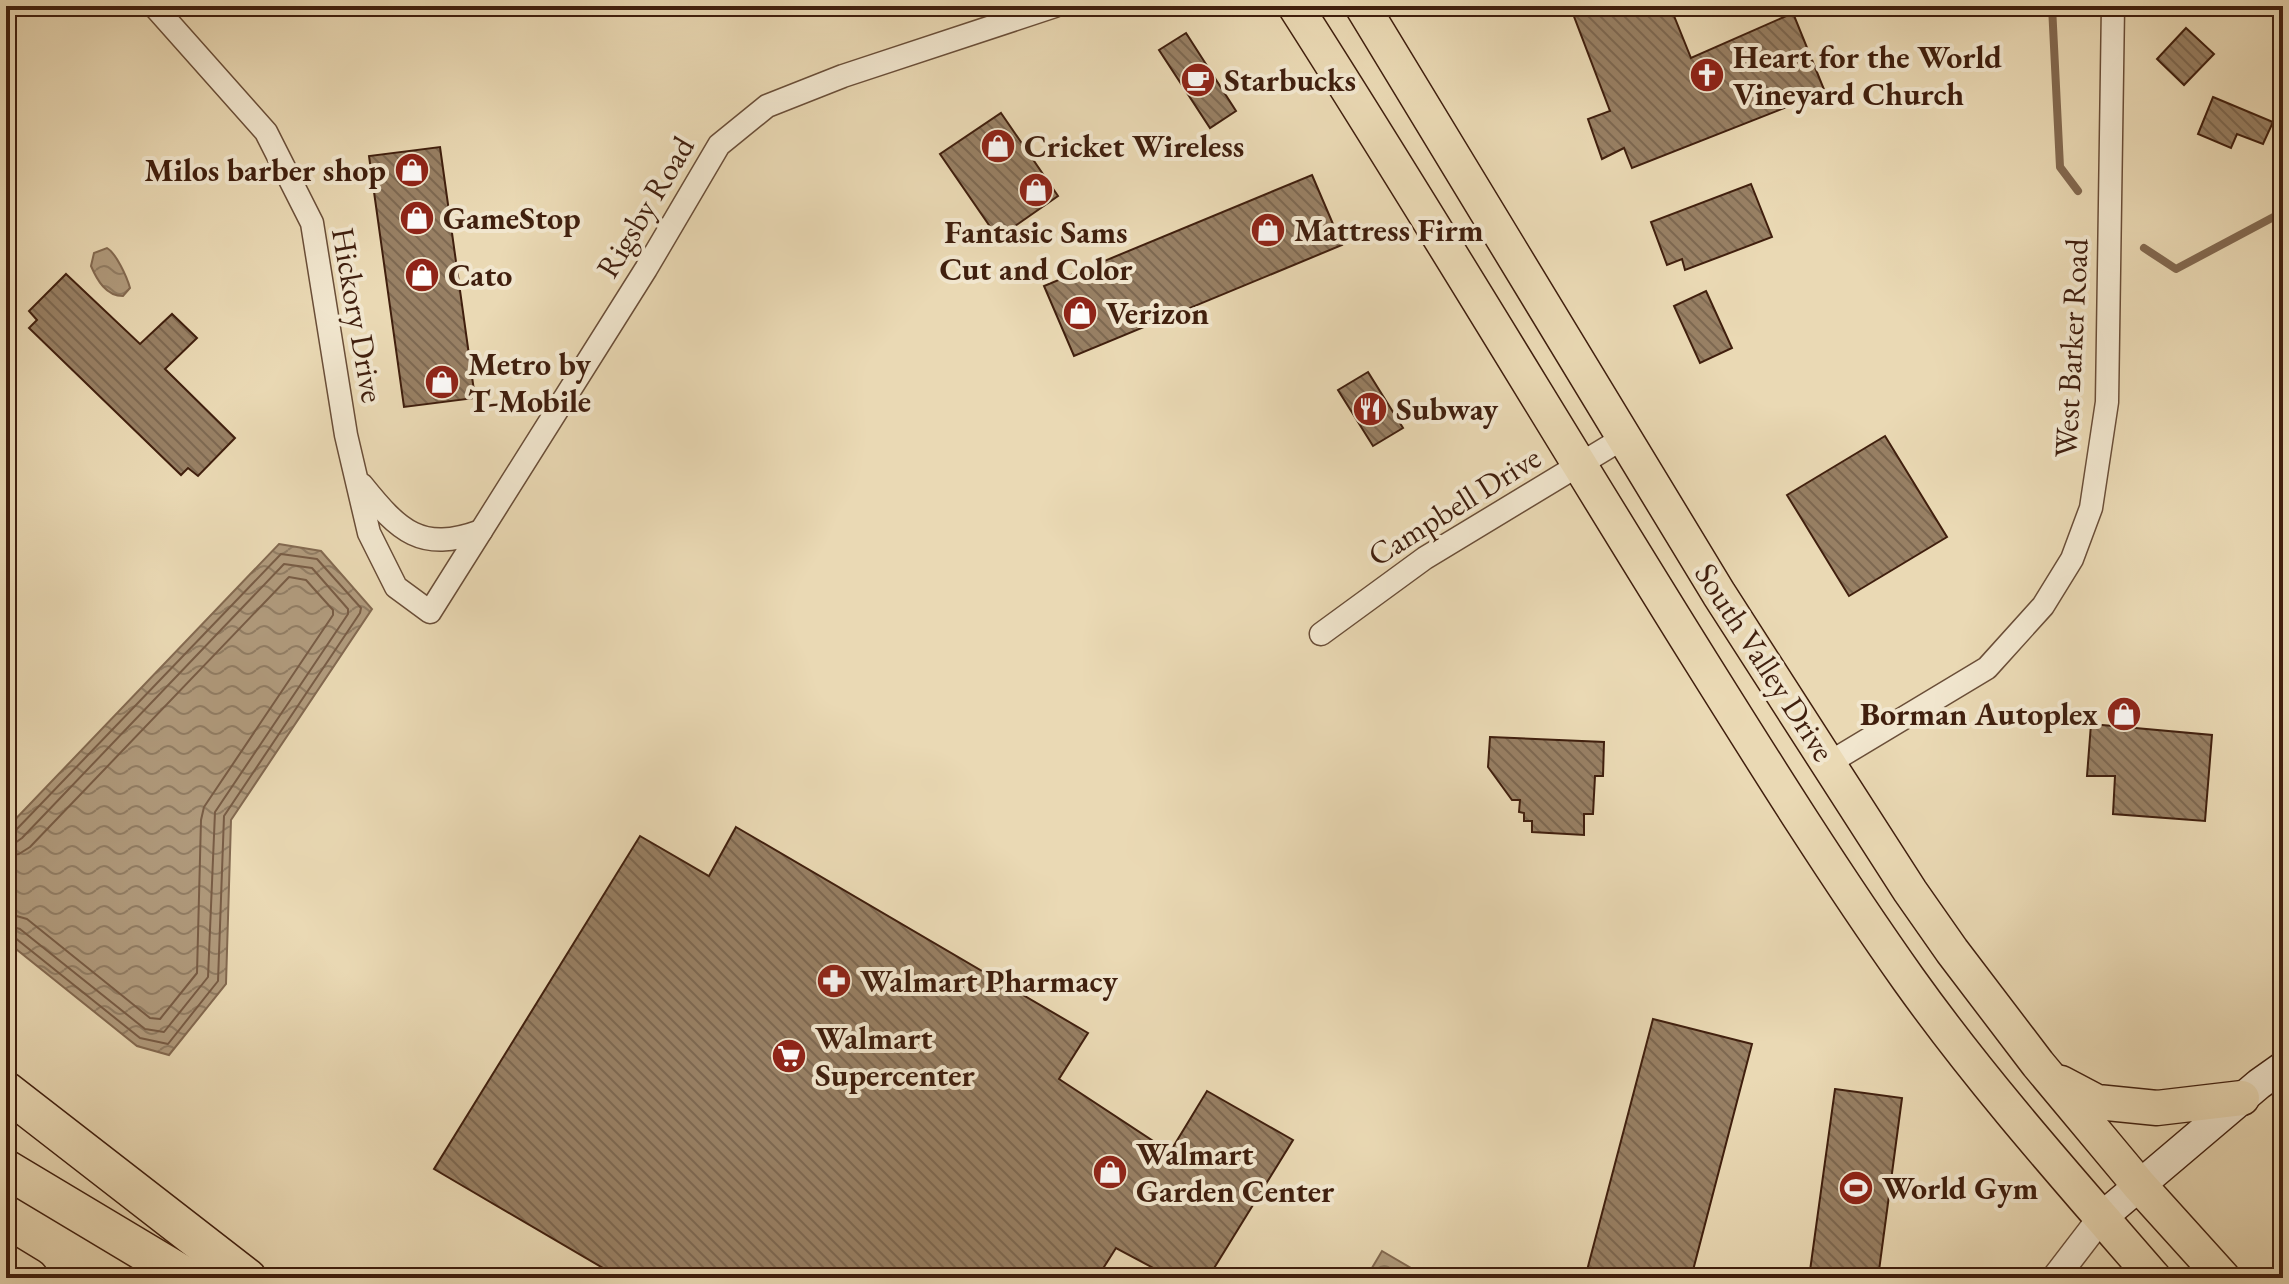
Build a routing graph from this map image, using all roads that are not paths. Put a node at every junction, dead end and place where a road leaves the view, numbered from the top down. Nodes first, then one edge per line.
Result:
1 (154, 6) edge
2 (1055, 6) edge
3 (1295, 6) edge
4 (1362, 6) edge
5 (2113, 6) edge
6 (1625, 437) junction
7 (1579, 465) junction
8 (356, 479) junction
9 (481, 531) junction
10 (430, 612) joint
11 (1321, 634) dead end
12 (1829, 763) junction
13 (2283, 1067) edge
14 (2048, 1077) junction
15 (6, 1091) edge
16 (2242, 1098) junction
17 (6, 1169) edge
18 (2139, 1185) junction
19 (2101, 1218) junction
20 (6, 1264) edge
21 (29, 1278) edge
22 (188, 1278) edge
23 (247, 1278) edge
24 (2055, 1278) edge
25 (2154, 1278) edge
26 (2223, 1278) edge

1 - 8 street, Hickory Drive
2 - 9 street, Rigsby Road
3 - 7 main road, South Valley Drive
4 - 6 main road, South Valley Drive
5 - 12 street, West Barker Road
6 - 7 street, Campbell Drive
6 - 12 main road, South Valley Drive
7 - 11 street, Campbell Drive
7 - 19 main road, South Valley Drive
8 - 9 street
8 - 10 street, Hickory Drive
9 - 10 street, Rigsby Road
12 - 14 main road, South Valley Drive
13 - 16 main road
14 - 16 main road
14 - 18 main road, South Valley Drive
15 - 23 highway
16 - 18 main road
17 - 22 highway
18 - 19 main road
18 - 26 main road, South Valley Drive
19 - 24 street
19 - 25 main road, South Valley Drive
20 - 21 highway

